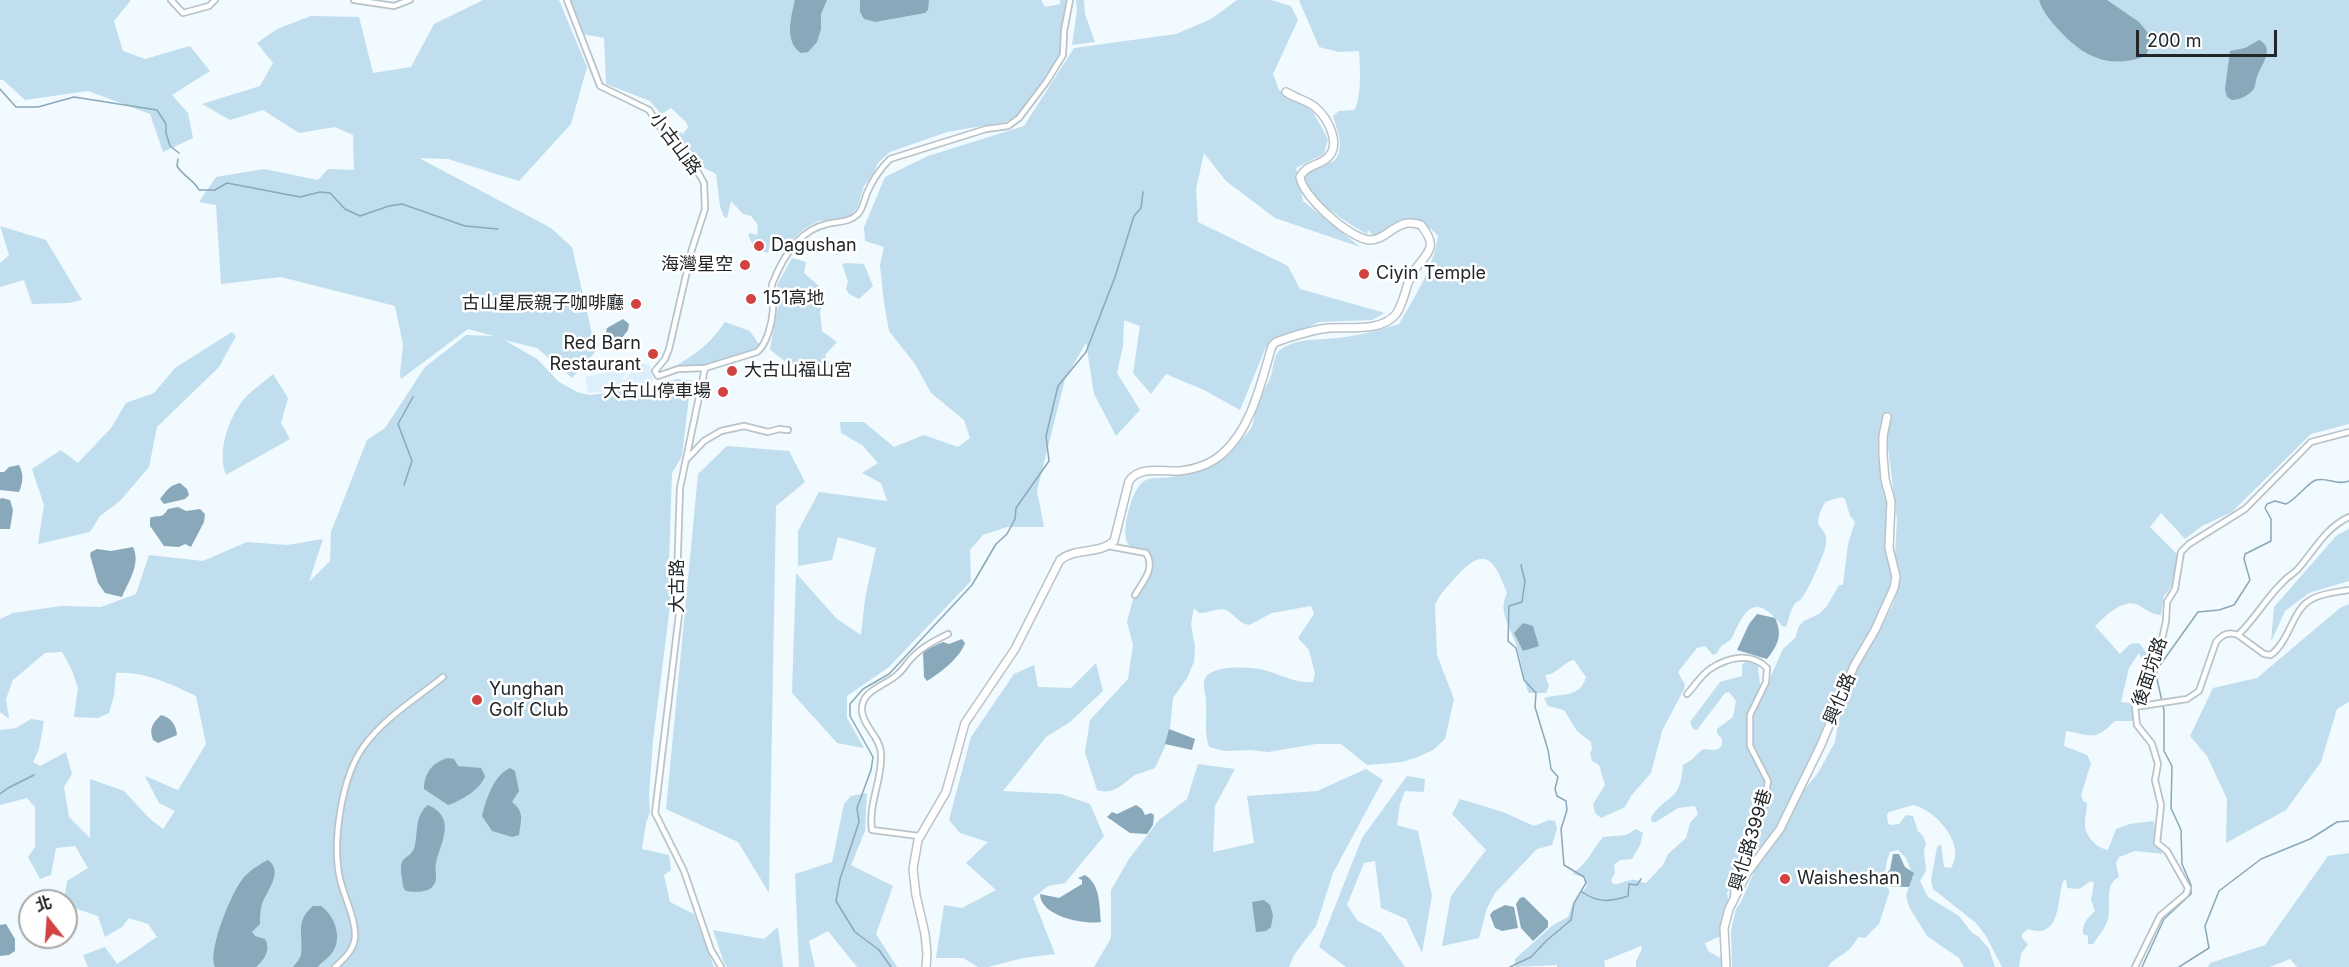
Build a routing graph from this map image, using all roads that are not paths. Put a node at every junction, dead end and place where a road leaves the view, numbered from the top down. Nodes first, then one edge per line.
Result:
1 (171, 0) edge
2 (215, 0) edge
3 (354, 0) edge
4 (410, 0) edge
5 (567, 0) edge
6 (1070, 0) edge
7 (1286, 92) dead end
8 (705, 368) junction
9 (1887, 417) dead end
10 (788, 430) dead end
11 (2349, 432) edge
12 (686, 460) junction
13 (2349, 518) edge
14 (1108, 546) junction
15 (2349, 590) edge
16 (1135, 596) dead end
17 (948, 634) dead end
18 (2238, 635) junction
19 (443, 677) dead end
20 (1687, 694) dead end
21 (2136, 707) junction
22 (920, 836) junction
23 (1733, 901) junction
24 (335, 967) edge
25 (721, 967) edge
26 (926, 967) edge
27 (1726, 967) edge
28 (2135, 967) edge

1 - 2 street
3 - 4 street
5 - 8 street, 小古山路
6 - 8 street
7 - 14 street
8 - 12 street, 大古路
9 - 23 street, 興化路
10 - 12 street
11 - 21 street, 後面坑路
12 - 25 street, 大古路
13 - 18 street
14 - 16 street
14 - 22 street
15 - 18 street
17 - 22 street
18 - 21 street
19 - 24 street
20 - 23 street, 興化路399巷
21 - 28 street, 後面坑路
22 - 26 street
23 - 27 street, 興化路

